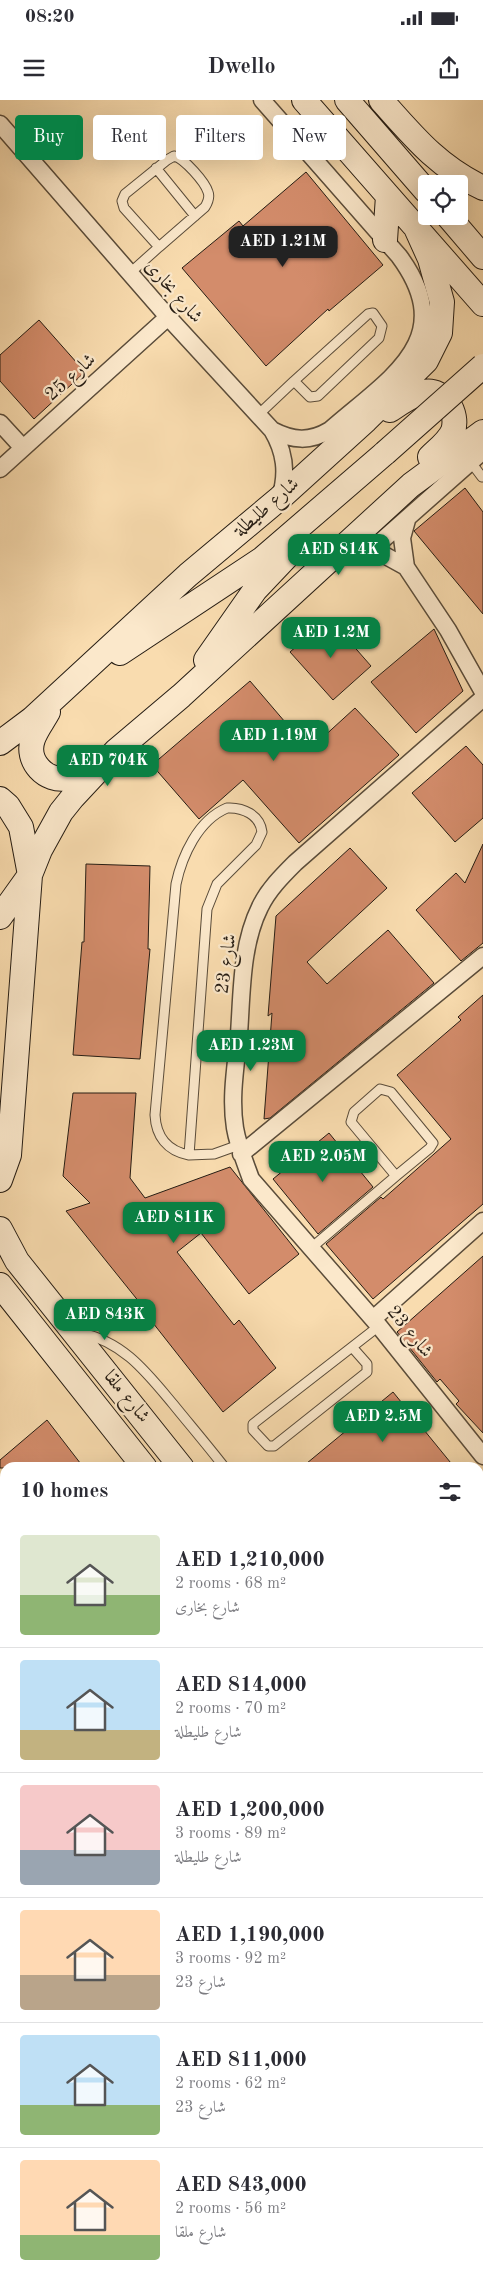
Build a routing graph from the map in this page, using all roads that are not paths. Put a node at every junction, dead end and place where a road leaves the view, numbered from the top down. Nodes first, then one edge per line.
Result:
1 (262, 100) edge
2 (304, 100) edge
3 (347, 100) edge
4 (381, 100) edge
5 (0, 124) edge
6 (156, 168) junction
7 (418, 182) edge
8 (483, 188) edge
9 (388, 196) junction
10 (195, 216) junction
11 (456, 225) edge
12 (416, 228) junction
13 (385, 240) junction
14 (159, 247) junction
15 (483, 257) edge
16 (130, 273) junction
17 (483, 304) edge
18 (168, 318) junction
19 (483, 366) edge
20 (483, 379) edge
21 (294, 382) junction
22 (258, 415) junction
23 (366, 420) junction
24 (0, 423) edge
25 (272, 430) junction
26 (483, 432) edge
27 (23, 448) junction
28 (483, 451) edge
29 (388, 457) junction
30 (470, 461) junction
31 (0, 469) edge
32 (482, 477) edge
33 (411, 485) junction
34 (280, 498) junction
35 (406, 520) junction
36 (364, 551) junction
37 (330, 558) junction
38 (406, 567) junction
39 (80, 672) junction
40 (483, 692) edge
41 (181, 696) junction
42 (56, 697) junction
43 (483, 698) edge
44 (0, 743) edge
45 (116, 751) junction
46 (0, 799) edge
47 (30, 875) junction
48 (0, 917) edge
49 (483, 956) edge
50 (5, 1124) edge
51 (240, 1150) junction
52 (189, 1155) junction
53 (396, 1176) junction
54 (0, 1180) edge
55 (483, 1221) edge
56 (0, 1229) edge
57 (310, 1249) junction
58 (7, 1299) edge
59 (376, 1323) junction
60 (73, 1331) junction
61 (352, 1347) junction
62 (483, 1456) edge
63 (140, 1462) edge
64 (177, 1462) edge
65 (220, 1462) edge

1 - 13 street
2 - 9 street
3 - 7 street
4 - 8 street
5 - 16 street, شارع بخارى
6 - 10 lane
6 - 10 lane
6 - 14 lane
9 - 12 street
9 - 13 street
10 - 14 lane
11 - 15 street
12 - 17 street
12 - 23 street, شارع طليطلة
13 - 25 street
14 - 16 lane
16 - 18 street, شارع بخارى
18 - 22 street, شارع بخارى
18 - 27 street, شارع 25
19 - 29 street, bridge
20 - 29 street
21 - 21 lane
21 - 22 lane
22 - 25 street, شارع بخارى
23 - 33 street
23 - 34 street, شارع طليطلة
24 - 27 street
25 - 34 street, شارع بخارى
26 - 33 street
27 - 31 street, شارع 25
28 - 30 street
29 - 39 street
29 - 41 street
30 - 32 lane
30 - 35 street
33 - 37 street
34 - 39 street, شارع طليطلة
35 - 36 street
35 - 38 street
36 - 37 street
36 - 38 street
37 - 41 street
38 - 40 street
39 - 42 street, شارع طليطلة
41 - 45 street
42 - 44 street, شارع طليطلة
42 - 45 street
43 - 51 street, شارع 23
45 - 47 street
46 - 47 street
47 - 48 street
47 - 50 street
49 - 51 street
50 - 54 street
51 - 52 lane
51 - 57 street, شارع 23
52 - 52 lane
53 - 53 lane
53 - 57 lane
55 - 59 street
56 - 60 street, شارع ملقا
57 - 59 street, شارع 23
58 - 63 street, شارع ملقا
59 - 61 lane
59 - 62 street, شارع 23
60 - 64 street, شارع ملقا
60 - 65 lane
61 - 61 lane

